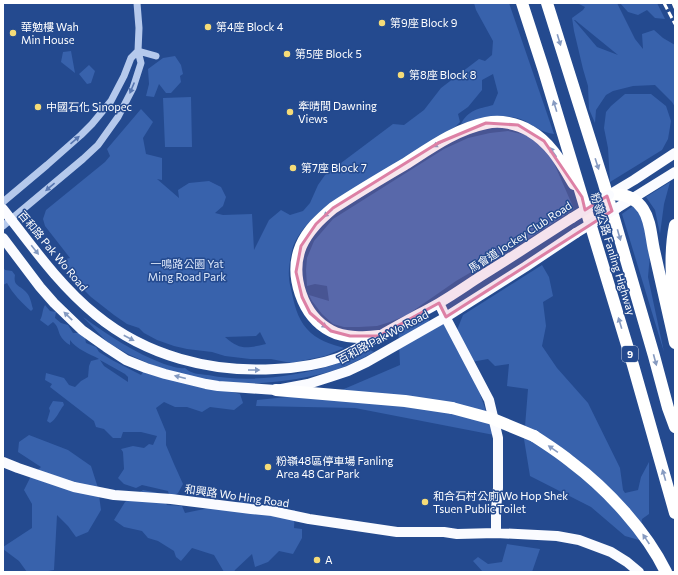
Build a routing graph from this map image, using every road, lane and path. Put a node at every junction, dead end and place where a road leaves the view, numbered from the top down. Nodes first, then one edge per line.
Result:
1 (137, 3) edge
2 (522, 3) edge
3 (547, 3) edge
4 (138, 52) junction
5 (156, 56) dead end
6 (675, 153) edge
7 (675, 172) edge
8 (609, 195) junction
9 (582, 197) junction
10 (637, 199) junction
11 (3, 202) edge
12 (3, 208) edge
13 (7, 222) edge
14 (675, 225) edge
15 (3, 238) edge
16 (439, 303) junction
17 (675, 311) edge
18 (446, 317) junction
19 (379, 336) junction
20 (675, 343) edge
21 (276, 390) junction
22 (675, 427) edge
23 (3, 462) edge
24 (675, 513) edge
25 (496, 533) junction
26 (639, 572) edge
27 (666, 572) edge

1 - 4 street
9 -> 2 highway, 粉嶺公路 Fanling Highway / 9
3 -> 22 highway, 粉嶺公路 Fanling Highway / 9
4 - 5 street
11 -> 4 street
4 -> 13 street
6 - 8 main road, 馬會道 Jockey Club Road
7 - 10 main road
8 - 10 highway
8 - 16 main road, 馬會道 Jockey Club Road, bridge
9 -> 19 highway
24 -> 9 highway, 粉嶺公路 Fanling Highway / 9
10 - 18 main road, bridge
10 - 20 highway
12 - 13 main road, 百和路 Pak Wo Road
13 -> 19 main road, 百和路 Pak Wo Road
14 - 17 highway
21 -> 15 main road, 百和路 Pak Wo Road
16 - 18 main road
16 - 19 main road, 百和路 Pak Wo Road
18 - 21 main road, 百和路 Pak Wo Road
18 - 25 main road
27 -> 21 highway, bridge
23 - 25 main road, 和興路 Wo Hing Road
25 - 26 main road, 和興路 Wo Hing Road

